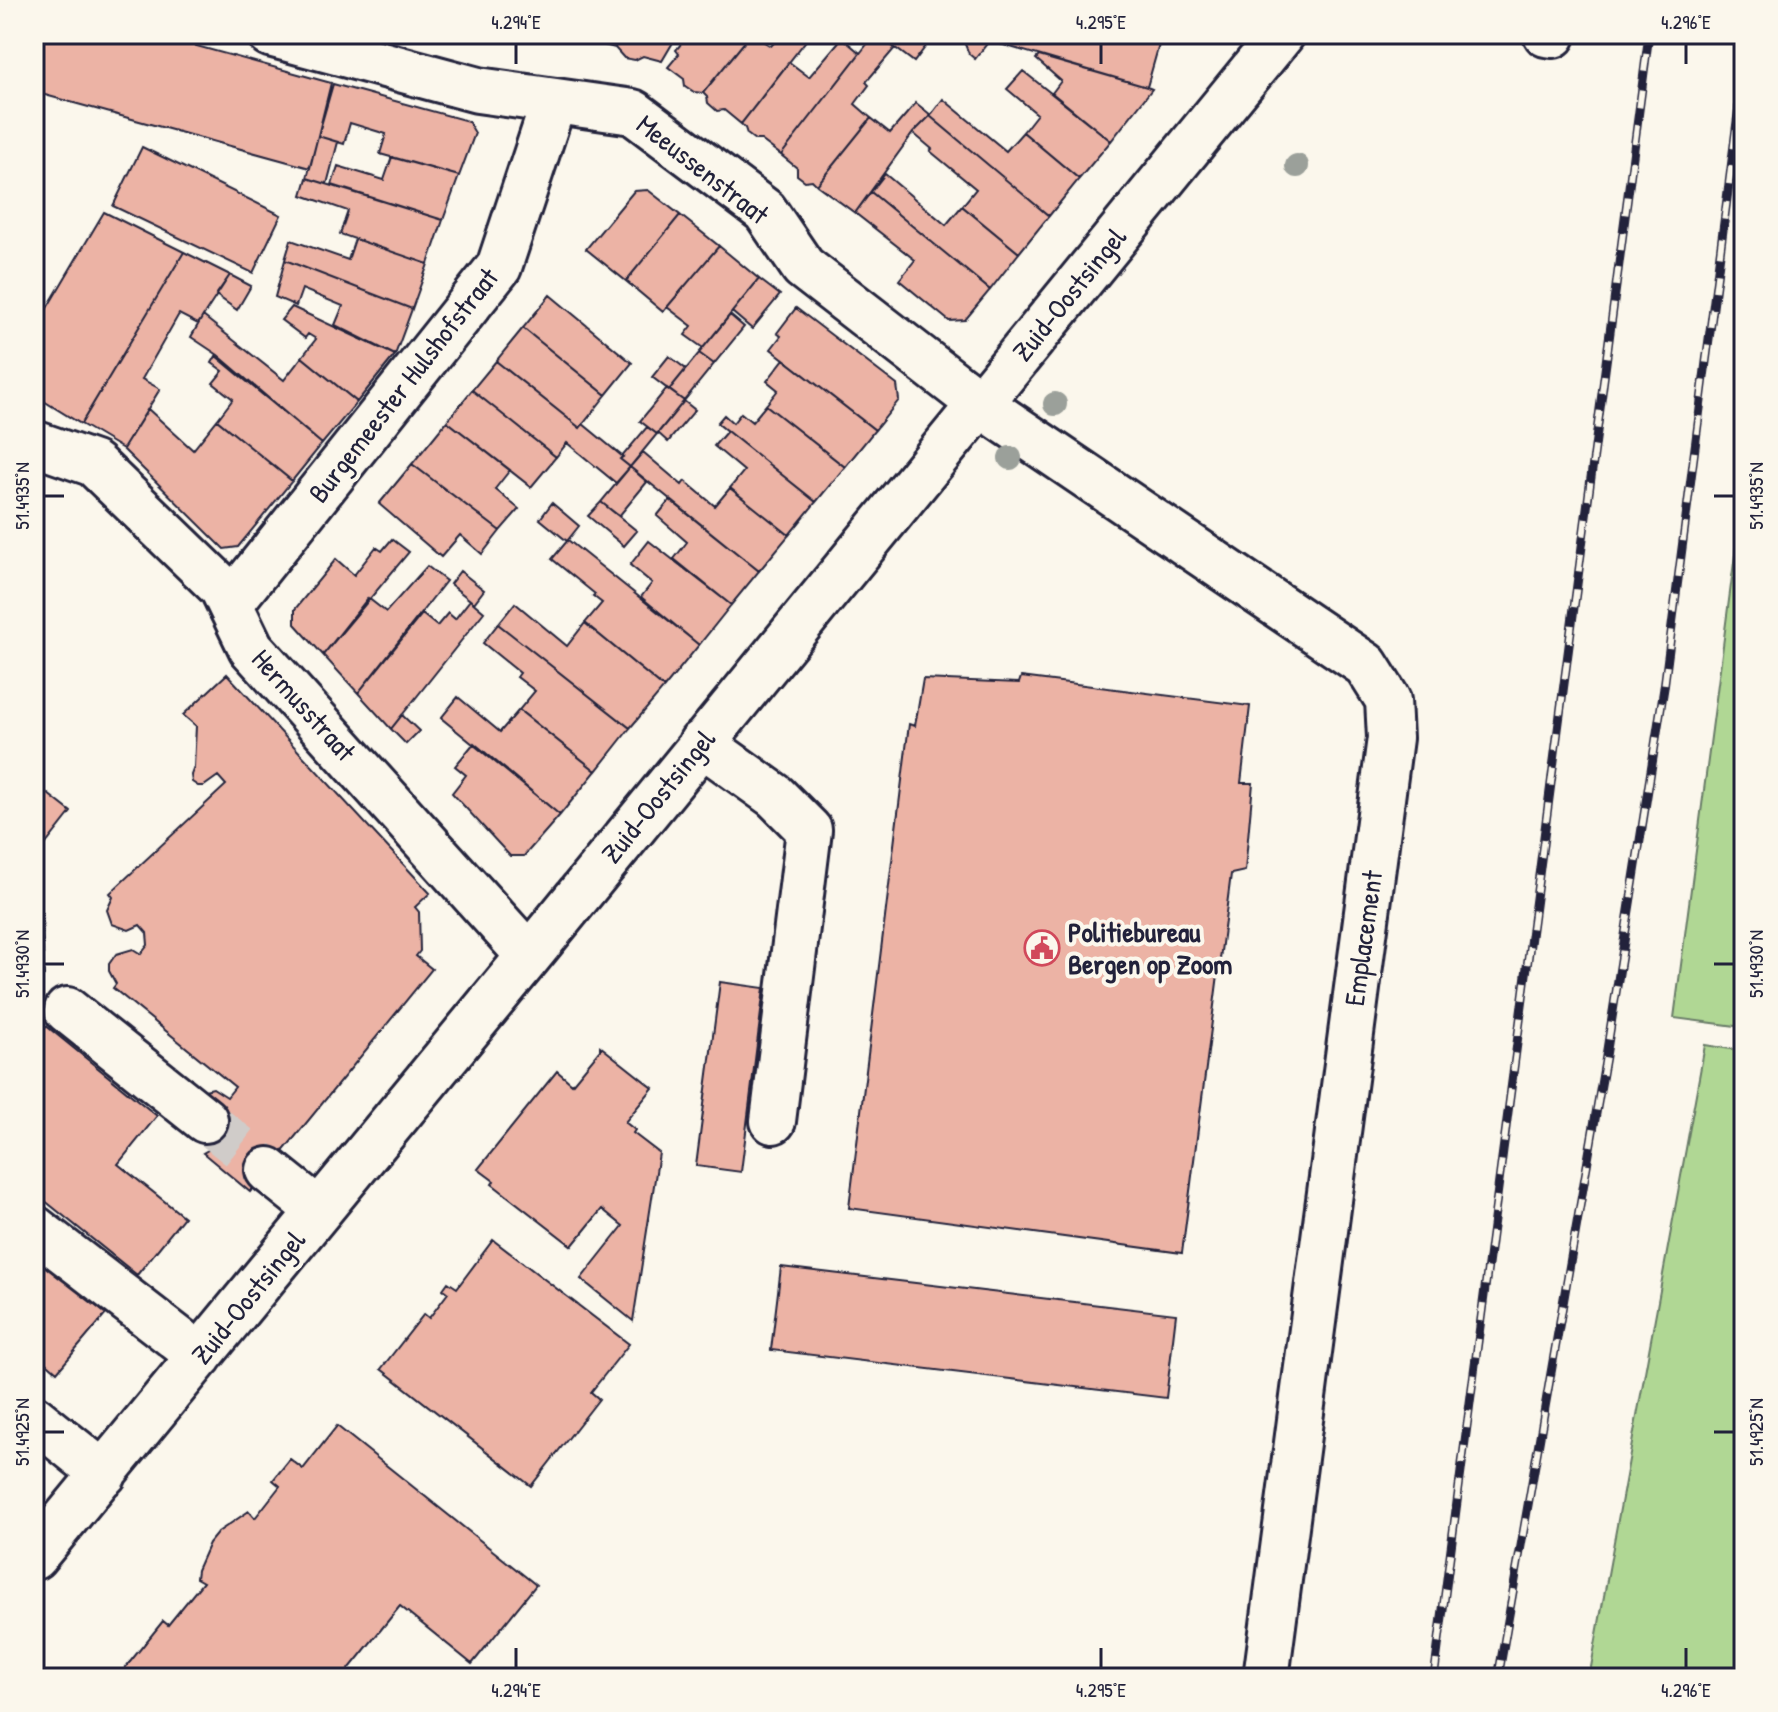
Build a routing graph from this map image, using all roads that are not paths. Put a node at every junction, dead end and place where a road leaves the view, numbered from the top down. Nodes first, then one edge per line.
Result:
1 (270, 34) edge
2 (1282, 34) edge
3 (1546, 34) edge
4 (1553, 35) edge
5 (554, 101) junction
6 (980, 404) junction
7 (34, 443) edge
8 (230, 604) junction
9 (701, 743) junction
10 (529, 956) junction
11 (67, 1010) dead end
12 (205, 1120) tunnel mouth
13 (773, 1121) dead end
14 (268, 1170) tunnel mouth
15 (318, 1210) junction
16 (34, 1228) edge
17 (200, 1356) junction
18 (34, 1418) edge
19 (104, 1474) junction
20 (34, 1557) edge
21 (1266, 1678) edge

1 - 5 street, Meeussenstraat
2 - 6 street, Zuid-Oostsingel
3 - 4 street
5 - 6 street, Meeussenstraat
5 - 8 street, Burgemeester Hulshofstraat
6 - 9 street, Zuid-Oostsingel
6 - 21 street, Emplacement
7 - 8 street, Hermusstraat
8 - 10 street, Hermusstraat
9 - 10 street, Zuid-Oostsingel
9 - 13 street
10 - 15 street, Zuid-Oostsingel
11 - 12 street
14 - 15 street
15 - 17 street, Zuid-Oostsingel
16 - 17 street
17 - 19 street, Zuid-Oostsingel
18 - 19 street
19 - 20 street, Zuid-Oostsingel

